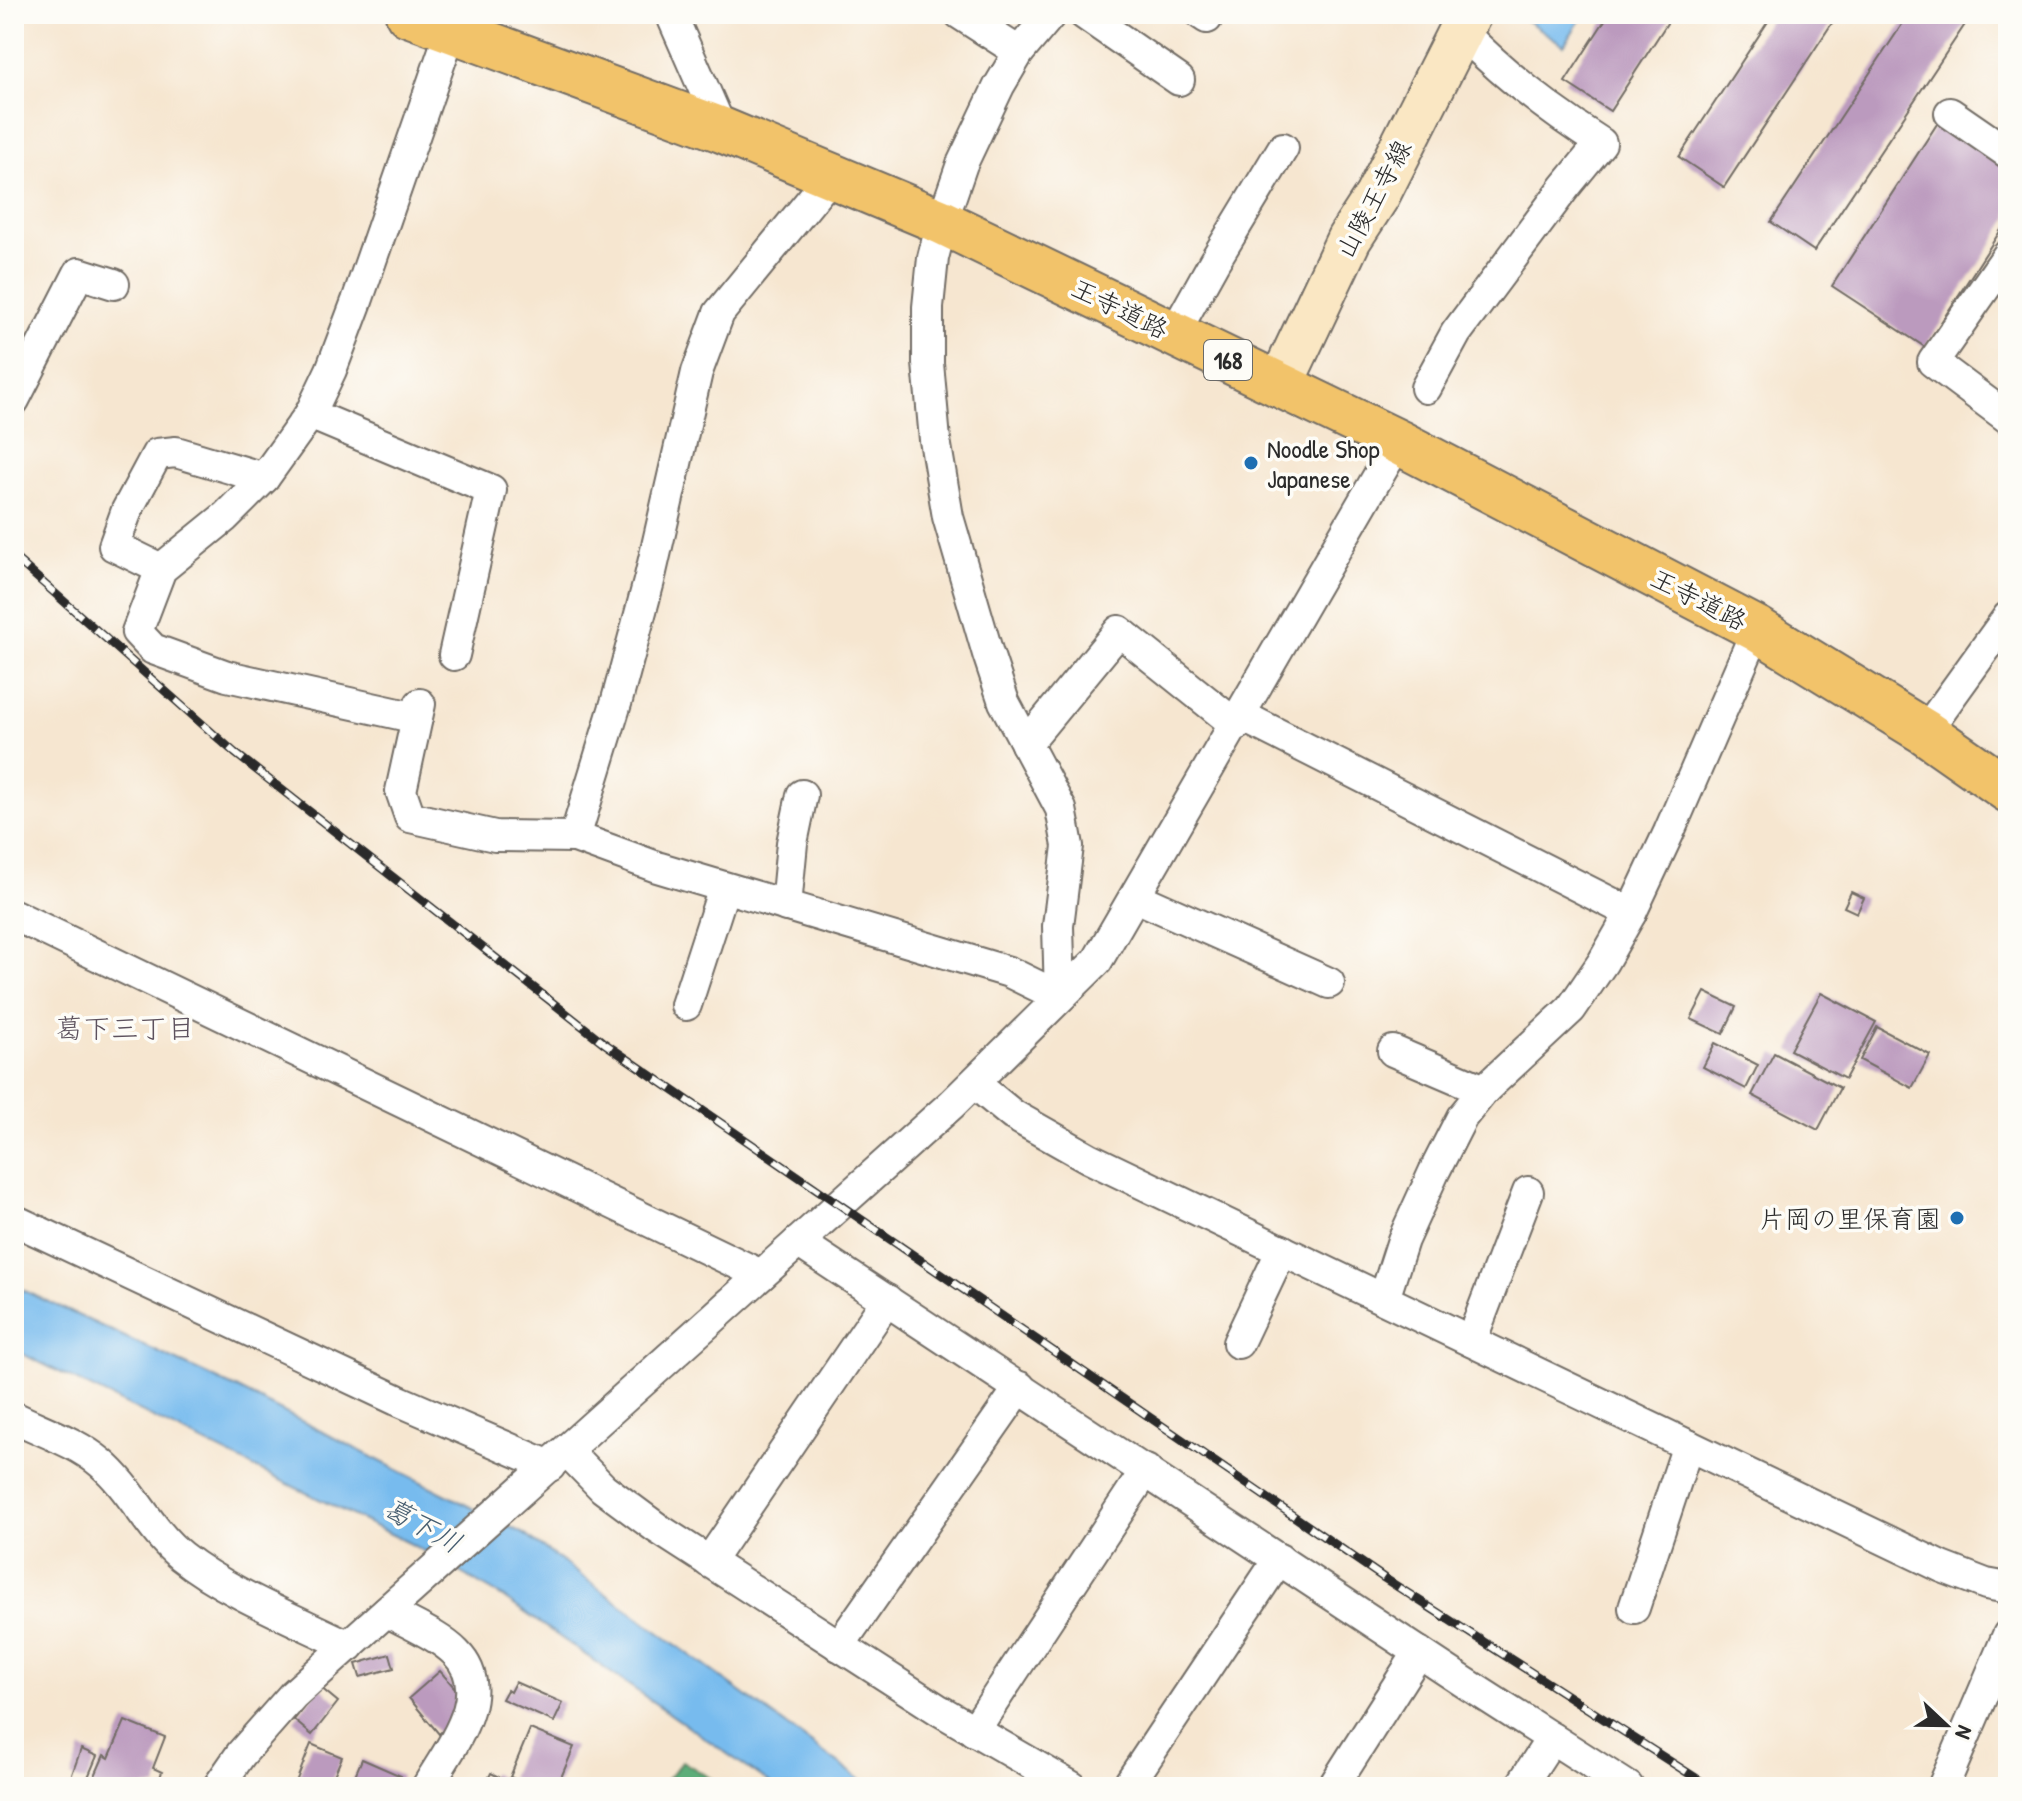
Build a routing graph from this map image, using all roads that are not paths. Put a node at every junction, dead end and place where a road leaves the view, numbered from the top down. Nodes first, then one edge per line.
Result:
1 (408, 14) edge
2 (671, 14) edge
3 (960, 14) edge
4 (1051, 14) edge
5 (1084, 14) edge
6 (452, 22) edge
7 (1465, 23) edge
8 (1019, 52) junction
9 (1179, 80) dead end
10 (1950, 113) dead end
11 (722, 130) junction
12 (1283, 148) dead end
13 (2008, 152) edge
14 (831, 176) junction
15 (942, 222) junction
16 (2008, 255) edge
17 (114, 284) dead end
18 (1174, 334) junction
19 (1280, 385) junction
20 (1426, 388) dead end
21 (14, 400) edge
22 (310, 414) junction
23 (2008, 418) edge
24 (1398, 442) junction
25 (264, 478) junction
26 (161, 569) junction
27 (2008, 617) edge
28 (1757, 629) junction
29 (454, 655) dead end
30 (1238, 720) junction
31 (1925, 732) junction
32 (1026, 744) junction
33 (2008, 790) edge
34 (802, 795) dead end
35 (575, 837) junction
36 (724, 888) junction
37 (1136, 897) junction
38 (786, 906) junction
39 (1631, 913) junction
40 (14, 915) edge
41 (1329, 983) dead end
42 (1060, 997) junction
43 (686, 1005) dead end
44 (1393, 1051) dead end
45 (974, 1083) junction
46 (1484, 1090) junction
47 (1528, 1192) dead end
48 (14, 1220) edge
49 (798, 1242) junction
50 (1282, 1250) junction
51 (761, 1275) junction
52 (1384, 1299) junction
53 (887, 1300) junction
54 (1471, 1341) junction
55 (1238, 1343) dead end
56 (1020, 1387) junction
57 (14, 1417) edge
58 (1688, 1445) junction
59 (558, 1458) junction
60 (1146, 1470) junction
61 (1279, 1559) junction
62 (709, 1562) junction
63 (2008, 1588) edge
64 (1634, 1608) dead end
65 (387, 1611) junction
66 (2008, 1635) edge
67 (349, 1646) junction
68 (839, 1646) junction
69 (1419, 1652) junction
70 (974, 1731) junction
71 (1552, 1738) junction
72 (218, 1787) edge
73 (427, 1787) edge
74 (1072, 1787) edge
75 (1127, 1787) edge
76 (1333, 1787) edge
77 (1520, 1787) edge
78 (1628, 1787) edge
79 (1943, 1787) edge

1 - 6 highway, 王寺道路 / 168
2 - 11 street
3 - 8 street
4 - 8 street
5 - 9 street
6 - 11 highway, 王寺道路 / 168
6 - 22 street
7 - 19 main road, 山陵王寺線
7 - 20 street
8 - 15 street
10 - 13 street
11 - 14 highway, 王寺道路 / 168
12 - 18 street
14 - 15 highway, 王寺道路 / 168
14 - 35 street
15 - 18 highway, 王寺道路 / 168
15 - 32 street
16 - 23 street
17 - 21 street
18 - 19 highway, 王寺道路 / 168
19 - 24 highway, 王寺道路 / 168
22 - 25 street
22 - 29 street
24 - 28 highway, 王寺道路 / 168
24 - 30 street
25 - 26 street
25 - 26 street
26 - 35 street
27 - 31 street
28 - 31 highway, 王寺道路 / 168
28 - 39 street
30 - 32 street
30 - 37 street
30 - 39 street
31 - 33 highway, 王寺道路 / 168
32 - 42 street
34 - 38 street
35 - 36 street
36 - 38 street
36 - 43 street
37 - 41 street
37 - 42 street
38 - 42 street
39 - 46 street
40 - 51 street
42 - 45 street
44 - 46 street
45 - 49 street
45 - 50 street
46 - 52 street
47 - 54 street
48 - 59 street
49 - 51 street
49 - 53 street
50 - 52 street
50 - 55 street
51 - 59 street
52 - 54 street
53 - 56 street
53 - 62 street
54 - 58 street
56 - 60 street
56 - 68 street
57 - 67 street
58 - 63 street
58 - 64 street
59 - 62 street
59 - 65 street
60 - 61 street
60 - 70 street
61 - 69 street
61 - 75 street
62 - 68 street
65 - 67 street
65 - 73 street
66 - 79 street
67 - 72 street
68 - 70 street
69 - 71 street
69 - 76 street
70 - 74 street
71 - 77 street
71 - 78 street

